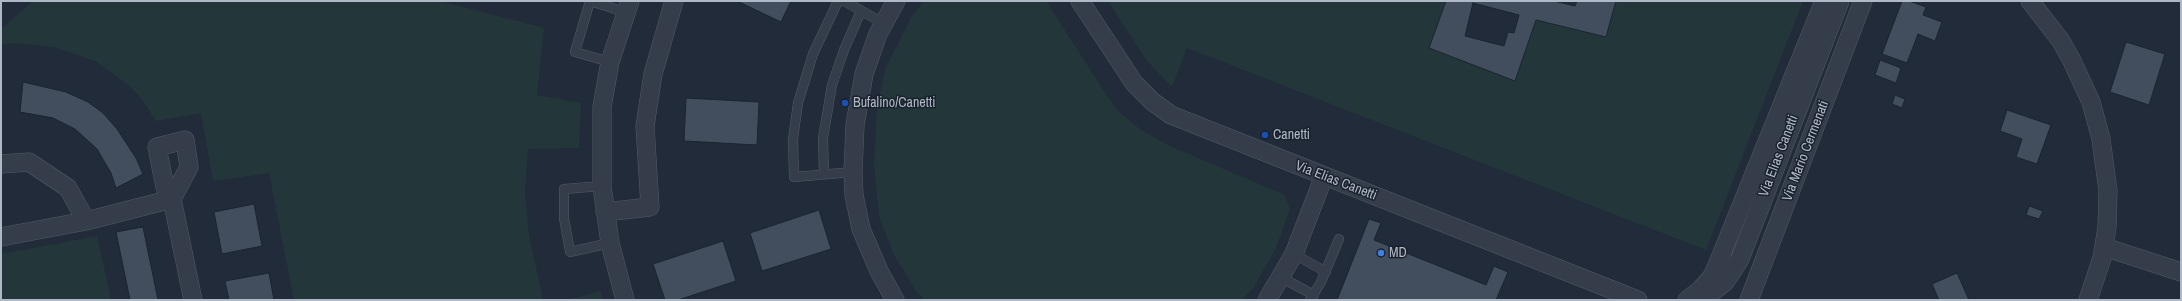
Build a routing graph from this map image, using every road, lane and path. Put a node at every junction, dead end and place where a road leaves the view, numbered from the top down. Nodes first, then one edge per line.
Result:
1 (590, 1) edge
2 (674, 1) edge
3 (838, 1) edge
4 (844, 1) edge
5 (896, 1) edge
6 (1080, 1) edge
7 (1824, 1) edge
8 (1840, 1) edge
9 (1863, 1) edge
10 (2030, 1) edge
11 (627, 7) edge
12 (861, 11) junction
13 (883, 23) junction
14 (610, 62) junction
15 (1772, 153) junction
16 (1, 164) edge
17 (853, 172) junction
18 (824, 174) junction
19 (1324, 176) junction
20 (602, 186) junction
21 (605, 212) junction
22 (86, 222) junction
23 (1, 237) edge
24 (1339, 239) dead end
25 (610, 243) junction
26 (2104, 247) junction
27 (1294, 254) junction
28 (1733, 271) junction
29 (1326, 272) junction
30 (2181, 272) edge
31 (1282, 278) junction
32 (1602, 294) edge
33 (888, 297) edge
34 (1312, 297) edge
35 (193, 300) edge
36 (625, 300) edge
37 (1267, 300) edge
38 (1638, 300) edge
39 (1687, 300) edge
40 (1702, 300) edge
41 (1743, 300) edge
42 (1749, 300) edge
43 (2088, 300) edge

1 - 11 lane
1 - 14 lane
2 - 21 street
3 - 18 lane
4 - 12 lane
5 - 13 street
6 - 19 street, Via Elias Canetti
7 - 15 street, Via Elias Canetti
8 - 15 street, Via Elias Canetti
9 - 42 street, Via Mario Cermenati
10 - 26 street
11 - 14 street
12 - 13 lane
12 - 18 lane
13 - 17 street
14 - 20 street
15 - 28 street, Via Elias Canetti
15 - 39 street, Via Elias Canetti
16 - 22 street
17 - 18 lane
17 - 33 street
19 - 27 street
19 - 32 street, Via Elias Canetti
20 - 21 street
20 - 25 lane
21 - 25 street
22 - 23 street
22 - 35 street
24 - 29 lane
25 - 36 street
26 - 30 street
26 - 43 street
27 - 29 lane
27 - 31 street
28 - 40 street, Via Elias Canetti
28 - 41 street
29 - 34 lane
31 - 34 lane
31 - 37 street
32 - 38 street, Via Elias Canetti

